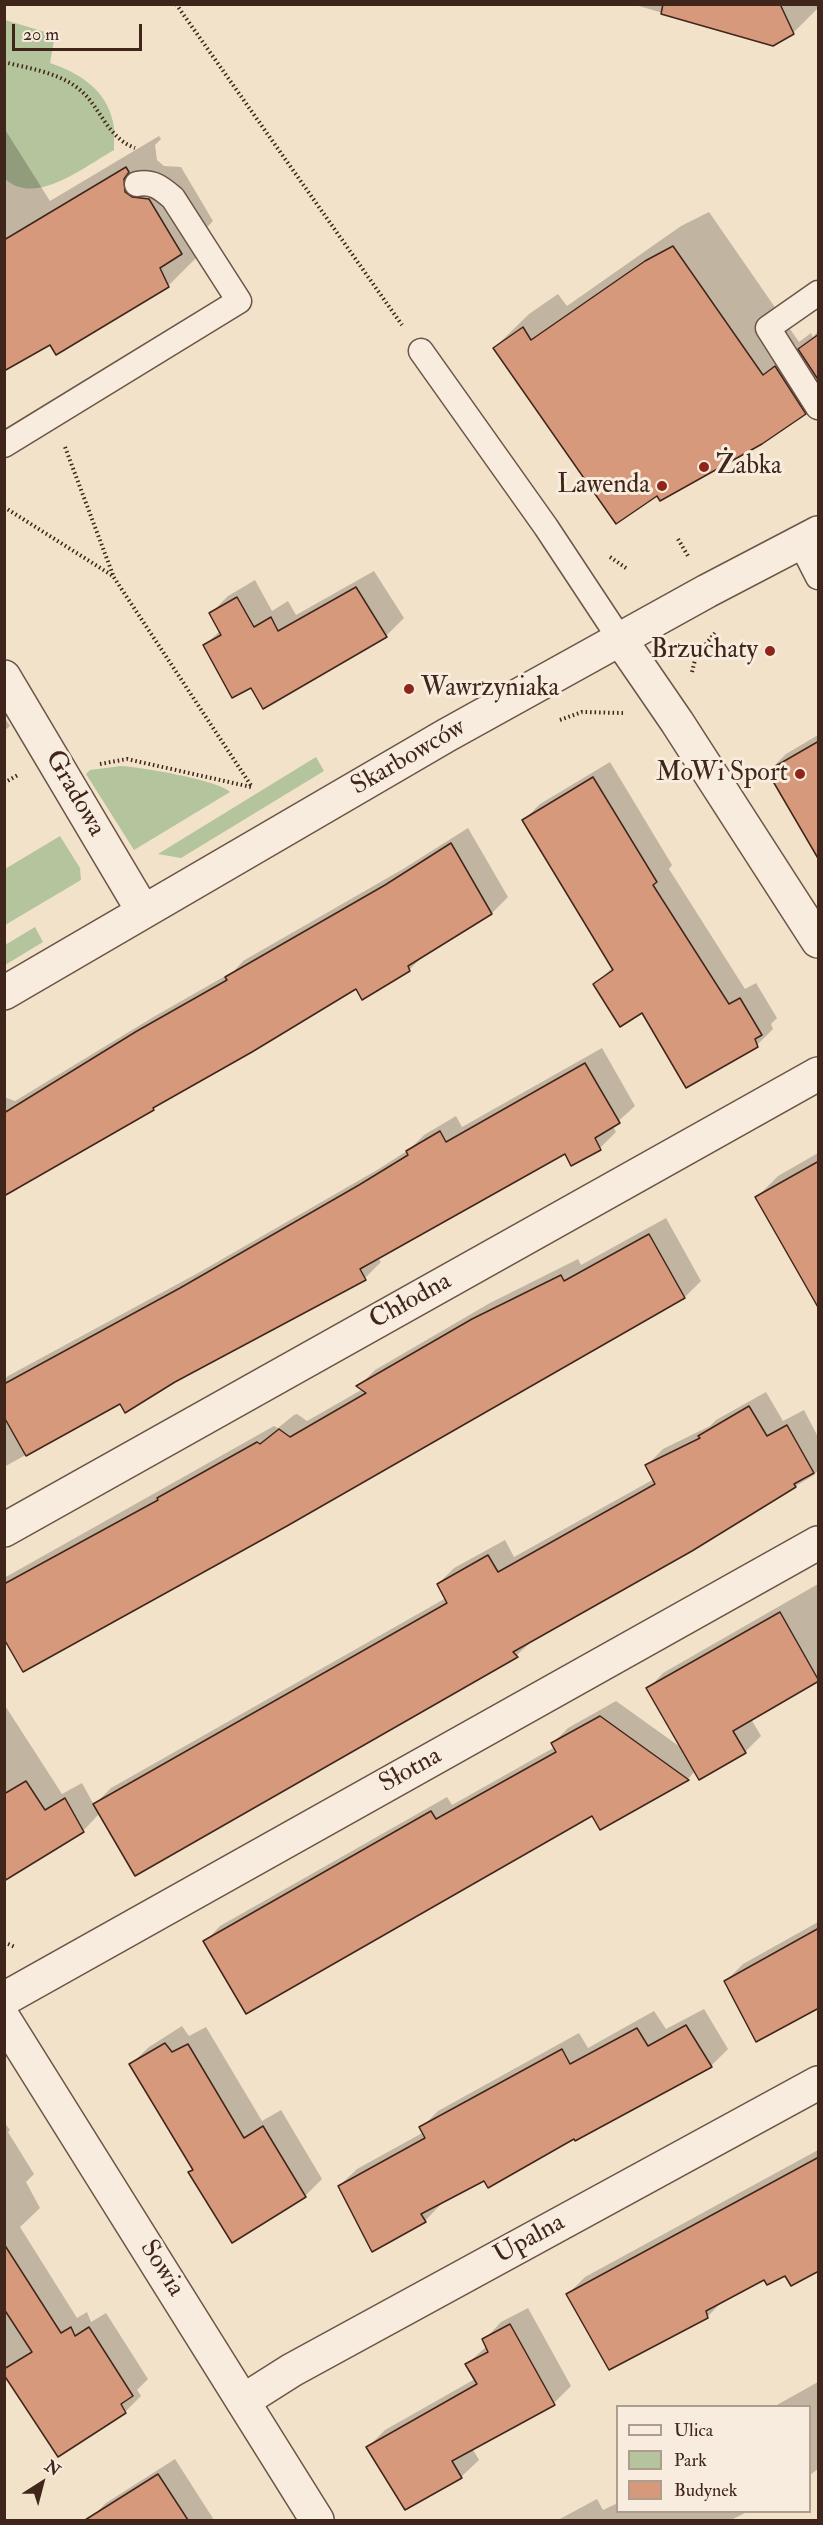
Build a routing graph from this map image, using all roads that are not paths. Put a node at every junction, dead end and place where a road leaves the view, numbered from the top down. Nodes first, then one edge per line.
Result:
1 (137, 184) dead end
2 (819, 293) edge
3 (420, 351) road end
4 (819, 407) edge
5 (4, 445) edge
6 (809, 537) edge
7 (819, 577) edge
8 (620, 639) junction
9 (4, 677) edge
10 (143, 911) junction
11 (819, 941) edge
12 (4, 993) edge
13 (819, 1074) edge
14 (4, 1530) edge
15 (819, 1544) edge
16 (4, 1999) edge
17 (4, 2019) edge
18 (819, 2083) edge
19 (243, 2401) junction
20 (317, 2520) edge

1 - 5 lane
2 - 4 lane
3 - 8 lane
6 - 7 lane
6 - 8 street, Skarbowców
8 - 10 street, Skarbowców
8 - 11 street
9 - 10 street, Gradowa
10 - 12 street, Skarbowców
13 - 14 street, Chłodna
15 - 16 street, Słotna
17 - 19 street, Sowia
18 - 19 street, Upalna
19 - 20 street, Sowia

